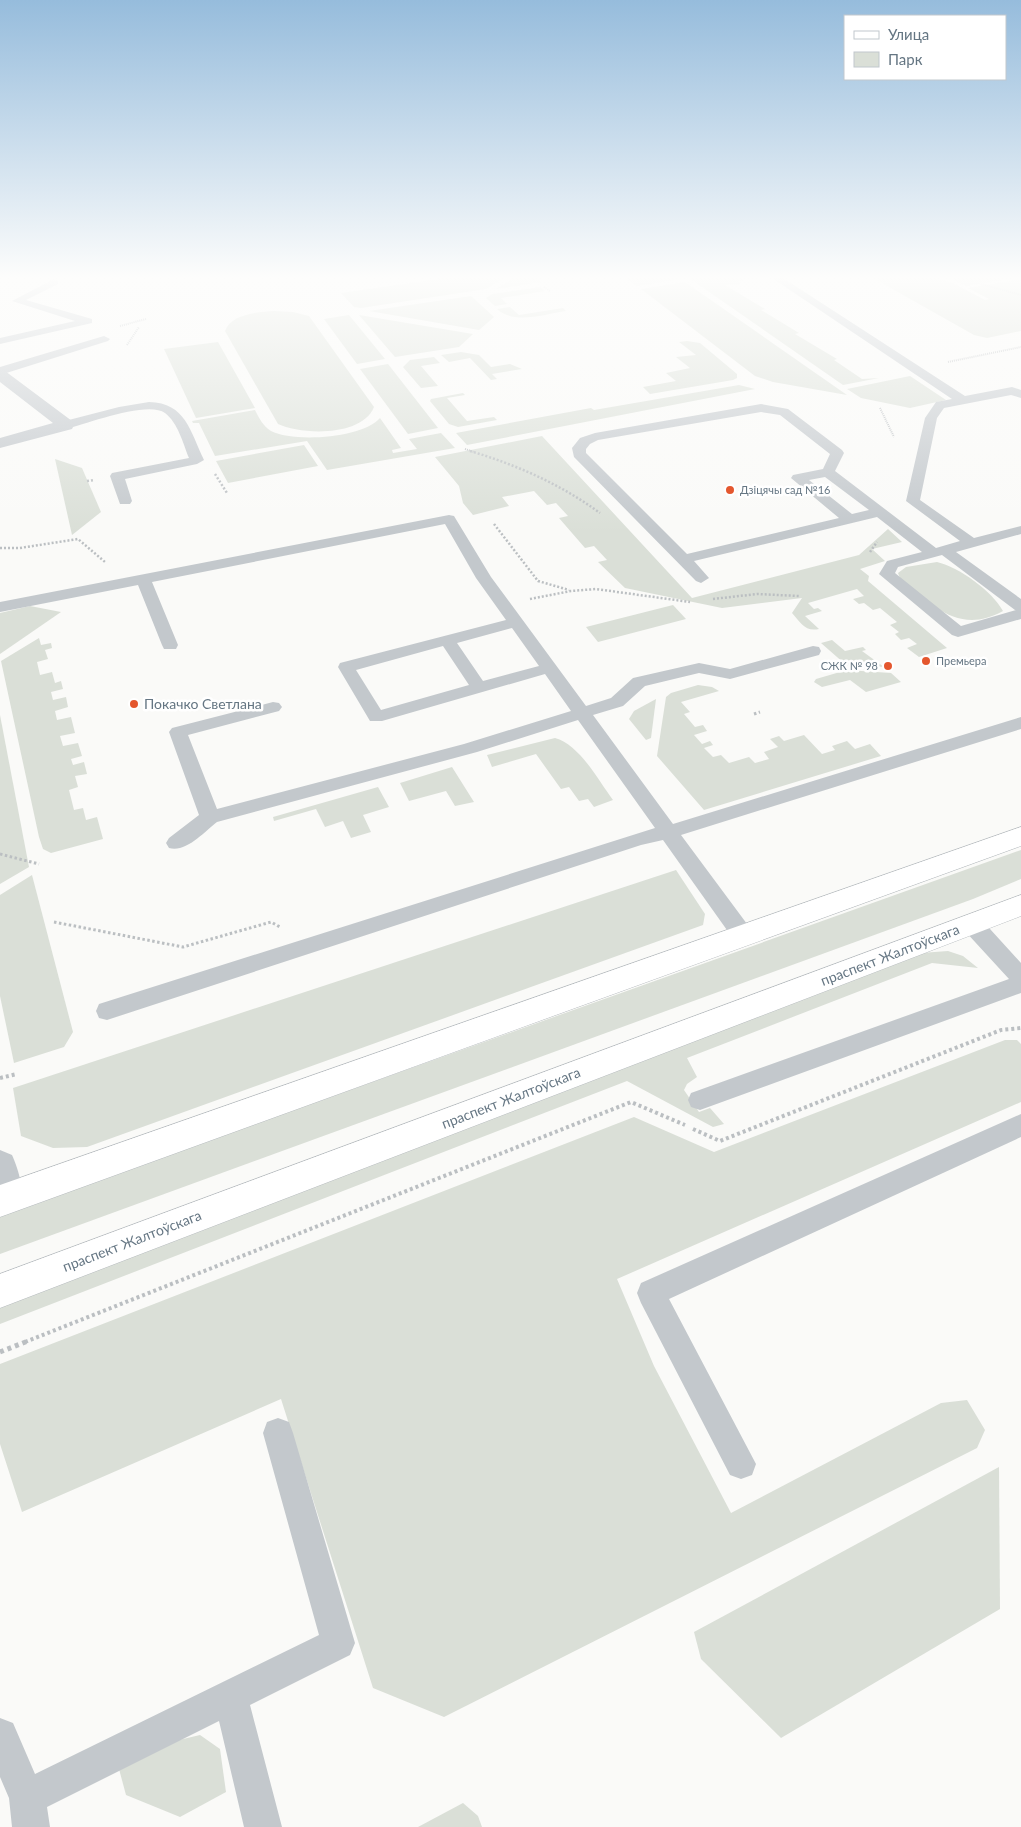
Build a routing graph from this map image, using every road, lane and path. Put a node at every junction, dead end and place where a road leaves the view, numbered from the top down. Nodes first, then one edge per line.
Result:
1 (37, 363) edge
2 (906, 363) edge
3 (942, 363) edge
4 (918, 371) junction
5 (2, 376) edge
6 (1018, 392) edge
7 (962, 400) junction
8 (880, 408) dead end
9 (66, 425) junction
10 (894, 437) dead end
11 (0, 443) edge
12 (212, 468) dead end
13 (828, 472) junction
14 (227, 494) dead end
15 (125, 501) dead end
16 (880, 512) junction
17 (848, 518) junction
18 (494, 524) dead end
19 (1021, 530) edge
20 (78, 539) dead end
21 (972, 543) junction
22 (0, 548) edge
23 (938, 551) junction
24 (684, 560) junction
25 (701, 578) dead end
26 (143, 579) junction
27 (570, 591) junction
28 (529, 600) dead end
29 (690, 602) dead end
30 (0, 607) edge
31 (1021, 607) edge
32 (1021, 614) edge
33 (516, 622) junction
34 (447, 640) junction
35 (170, 645) dead end
36 (813, 651) dead end
37 (549, 668) junction
38 (479, 688) junction
39 (273, 707) dead end
40 (580, 712) junction
41 (760, 712) dead end
42 (754, 714) dead end
43 (1021, 723) edge
44 (210, 817) junction
45 (668, 832) junction
46 (1021, 836) edge
47 (176, 843) dead end
48 (0, 854) edge
49 (39, 864) dead end
50 (1021, 905) edge
51 (972, 924) junction
52 (742, 934) junction
53 (1021, 978) edge
54 (1021, 984) edge
55 (107, 1011) dead end
56 (1021, 1028) edge
57 (18, 1074) dead end
58 (0, 1078) edge
59 (700, 1100) dead end
60 (1021, 1126) edge
61 (0, 1165) edge
62 (3, 1200) edge
63 (0, 1291) edge
64 (0, 1352) edge
65 (278, 1433) dead end
66 (741, 1464) dead end
67 (230, 1696) junction
68 (0, 1736) edge
69 (29, 1812) edge
70 (263, 1827) edge

1 - 5 lane
2 - 4 lane
3 - 4 path
4 - 7 lane
5 - 9 street
6 - 7 lane
7 - 21 lane
8 - 10 path
9 - 11 street
9 - 15 lane
12 - 14 path
13 - 16 lane
13 - 17 lane
13 - 24 lane
16 - 17 lane
16 - 23 lane
17 - 24 lane
18 - 27 path
19 - 21 lane
20 - 22 path
21 - 23 lane
23 - 31 lane
23 - 32 lane
24 - 25 lane
26 - 30 lane
26 - 33 lane
26 - 35 lane
27 - 28 path
27 - 29 path
33 - 34 lane
33 - 37 lane
34 - 38 lane
34 - 38 lane
36 - 40 lane
37 - 38 lane
37 - 40 lane
39 - 44 lane
40 - 44 lane
40 - 45 lane
41 - 42 path
43 - 45 lane
44 - 47 lane
45 - 52 lane
45 - 55 lane
46 - 52 main road
48 - 49 path
50 - 51 main road, праспект Жалтоўскага
51 - 53 lane
51 - 63 main road, праспект Жалтоўскага
52 - 62 main road
54 - 59 lane
56 - 64 path
57 - 58 path
60 - 66 lane
61 - 62 street
65 - 67 lane
67 - 69 lane
67 - 70 lane
68 - 69 lane

